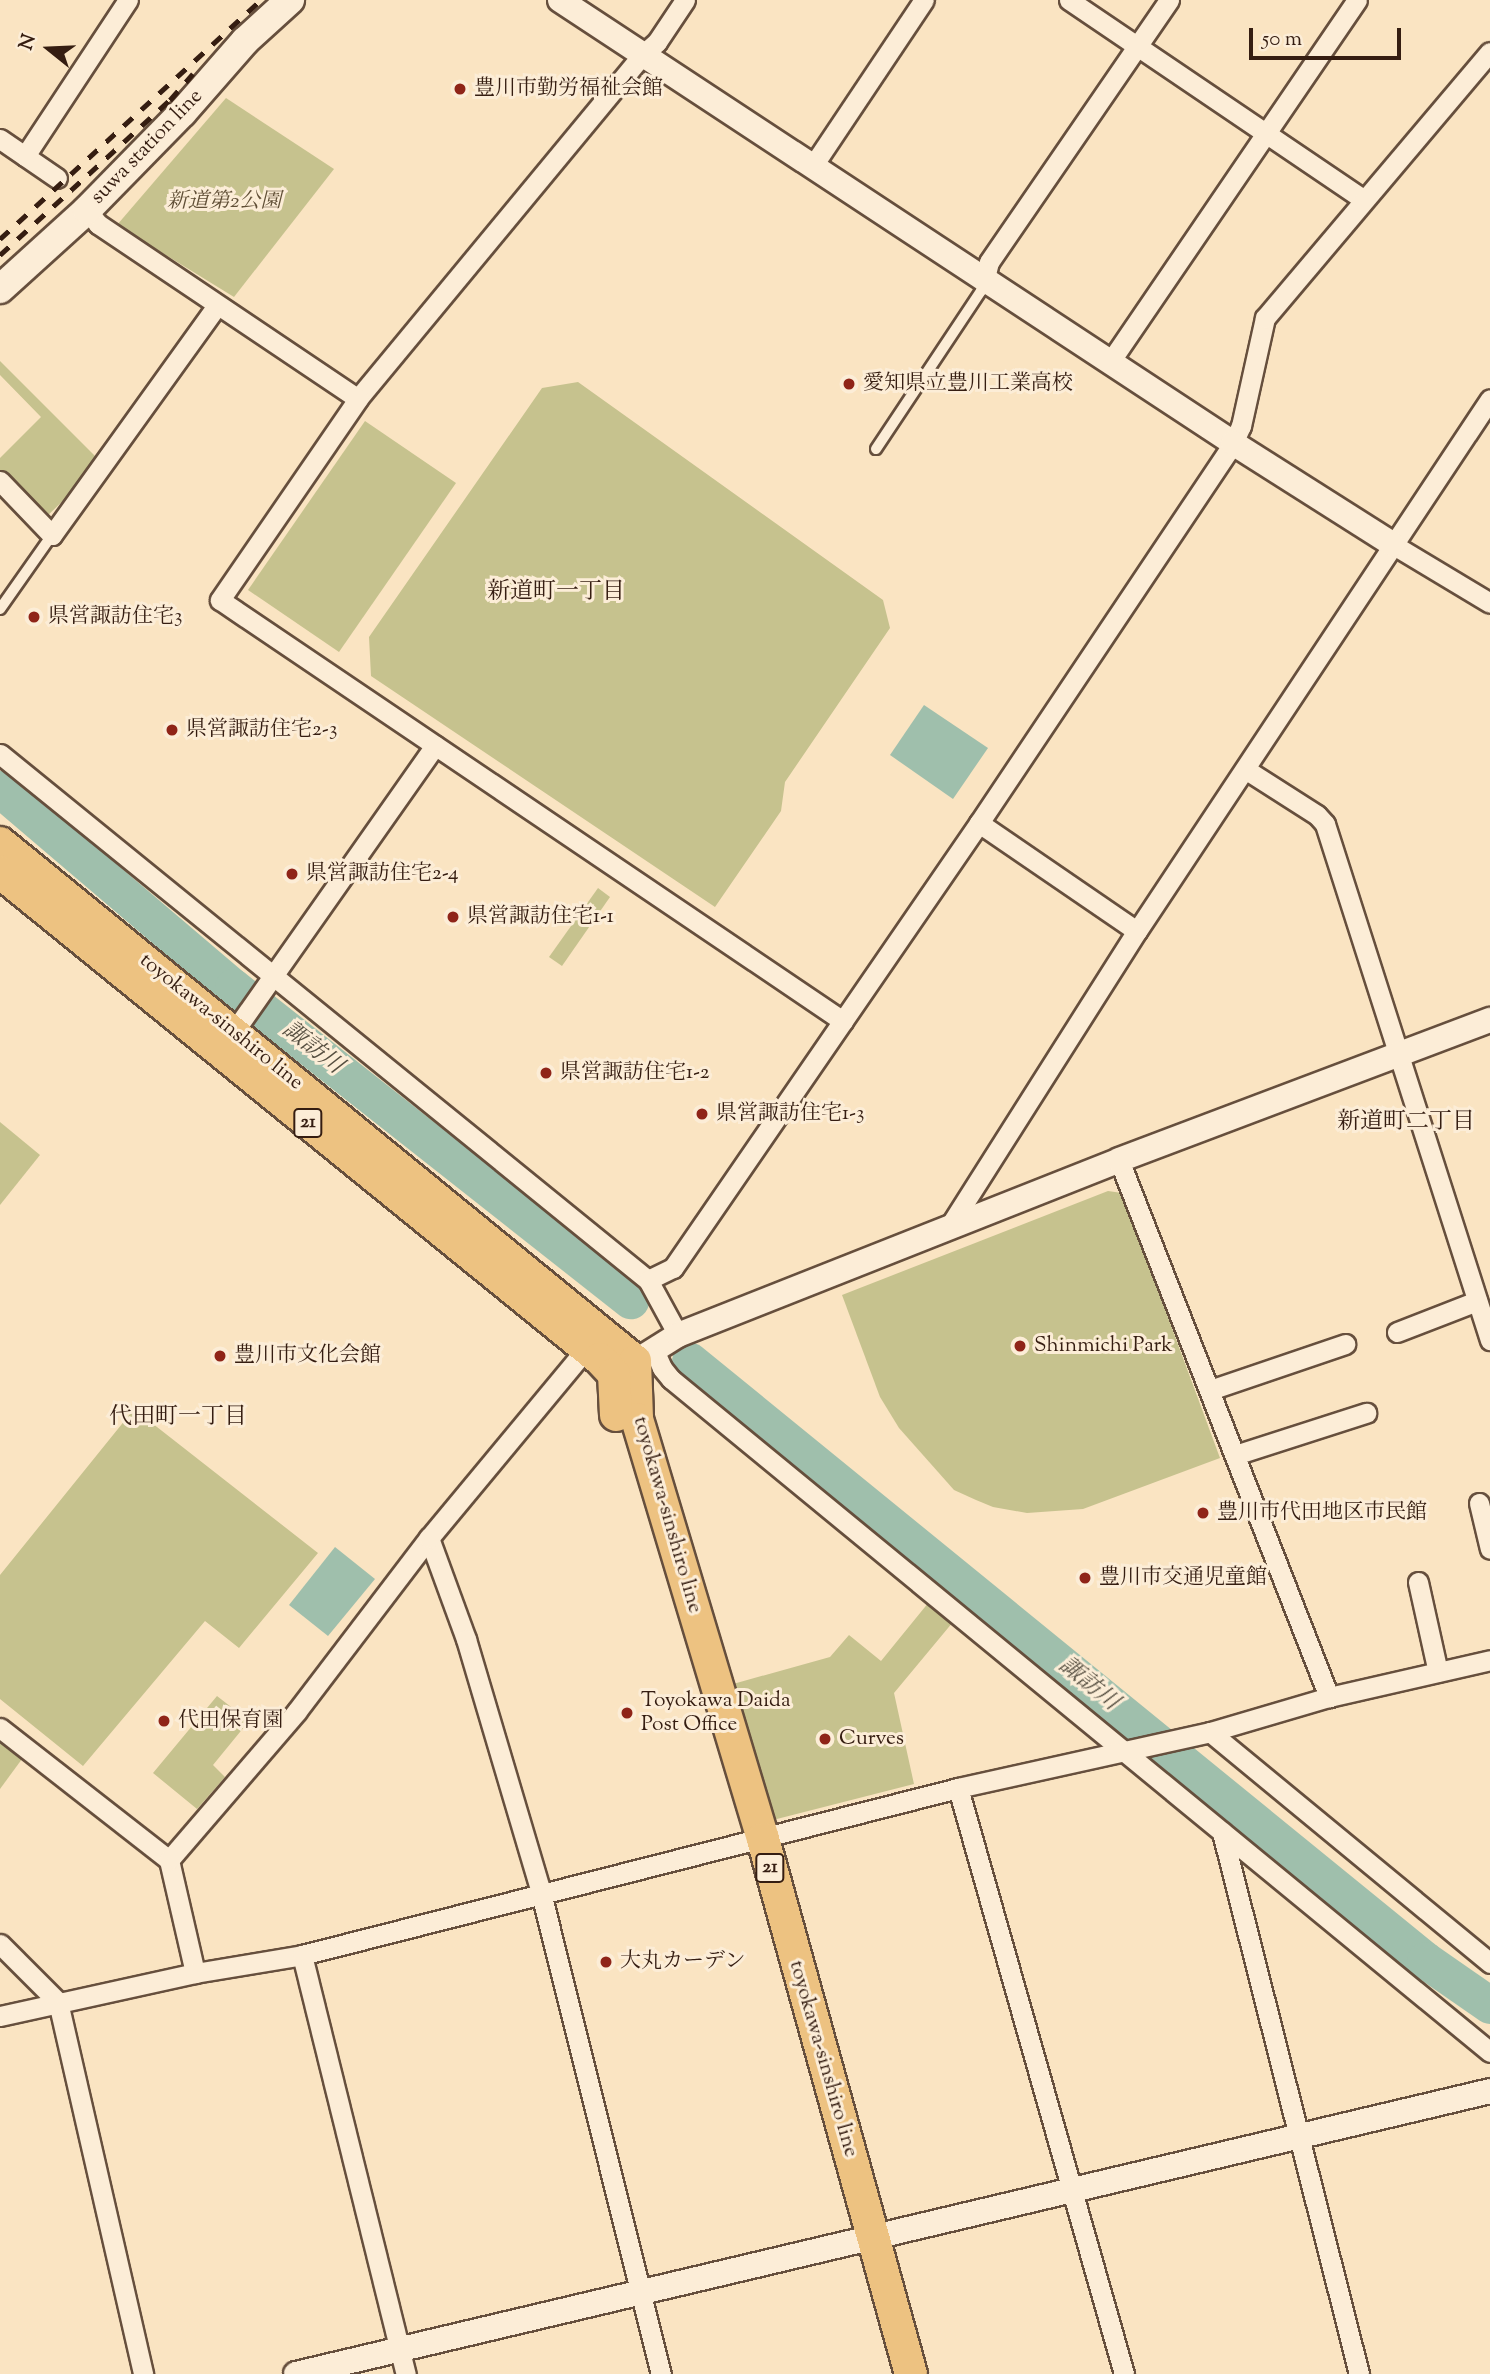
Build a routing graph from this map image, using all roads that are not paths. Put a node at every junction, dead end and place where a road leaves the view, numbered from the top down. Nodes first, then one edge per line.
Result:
1 (128, 0) edge
2 (290, 0) edge
3 (560, 0) edge
4 (685, 0) edge
5 (925, 0) edge
6 (1069, 0) edge
7 (1169, 0) edge
8 (1357, 0) edge
9 (1138, 46) junction
10 (1490, 52) edge
11 (643, 54) junction
12 (1267, 134) junction
13 (0, 139) edge
14 (25, 156) junction
15 (811, 167) junction
16 (57, 178) dead end
17 (1364, 200) junction
18 (87, 210) junction
19 (985, 278) junction
20 (0, 289) edge
21 (217, 304) junction
22 (1110, 362) junction
23 (358, 399) junction
24 (1490, 399) edge
25 (1233, 443) junction
26 (876, 449) dead end
27 (0, 481) edge
28 (52, 535) junction
29 (1392, 544) junction
30 (1490, 603) edge
31 (0, 609) edge
32 (435, 746) junction
33 (0, 754) edge
34 (1245, 769) junction
35 (979, 823) junction
36 (0, 843) edge
37 (0, 872) edge
38 (1137, 931) junction
39 (269, 985) junction
40 (1490, 1020) edge
41 (842, 1021) junction
42 (232, 1035) junction
43 (1401, 1052) junction
44 (1119, 1160) junction
45 (949, 1227) junction
46 (648, 1280) junction
47 (1477, 1301) junction
48 (1397, 1332) dead end
49 (678, 1335) junction
50 (1490, 1340) edge
51 (1345, 1345) dead end
52 (587, 1348) junction
53 (635, 1362) junction
54 (1210, 1390) junction
55 (1366, 1413) dead end
56 (1235, 1455) junction
57 (1479, 1503) dead end
58 (429, 1538) junction
59 (1490, 1549) edge
60 (1418, 1582) dead end
61 (1490, 1660) edge
62 (1438, 1672) junction
63 (1329, 1697) junction
64 (0, 1728) edge
65 (1204, 1734) junction
66 (1124, 1750) junction
67 (958, 1788) junction
68 (1222, 1832) junction
69 (754, 1841) junction
70 (169, 1860) junction
71 (541, 1893) junction
72 (0, 1944) edge
73 (302, 1955) junction
74 (1490, 1963) edge
75 (195, 1973) junction
76 (58, 2002) junction
77 (0, 2016) edge
78 (1490, 2052) edge
79 (1490, 2091) edge
80 (1298, 2138) junction
81 (1072, 2190) junction
82 (864, 2241) junction
83 (640, 2293) junction
84 (399, 2350) junction
85 (143, 2374) edge
86 (296, 2374) edge
87 (406, 2374) edge
88 (661, 2374) edge
89 (893, 2374) edge
90 (911, 2374) edge
91 (1124, 2374) edge
92 (1359, 2374) edge

1 - 14 street
2 - 18 main road, suwa station line
3 - 11 street
4 - 11 street
5 - 15 street
6 - 9 street
7 - 9 street
8 - 12 street
9 - 12 street
9 - 19 street
10 - 17 street
11 - 15 street
11 - 23 street
12 - 17 street
12 - 22 street
13 - 14 street
14 - 16 street
15 - 19 street
17 - 25 street
18 - 20 main road, suwa station line
18 - 21 street
19 - 22 street
19 - 26 lane
21 - 23 street
21 - 28 street
22 - 25 street
23 - 32 street
24 - 29 street
25 - 29 street
25 - 35 street
27 - 28 street
28 - 31 lane
29 - 30 street
29 - 34 street
32 - 39 street
32 - 41 street
33 - 39 street
34 - 38 street
34 - 43 street
35 - 38 street
35 - 41 street
36 - 42 main road, toyokawa-sinshiro line / 21
37 - 42 main road, toyokawa-sinshiro line / 21
38 - 45 street
39 - 42 street
39 - 46 street
40 - 43 street
41 - 46 street
42 - 52 main road, toyokawa-sinshiro line / 21
42 - 53 main road, toyokawa-sinshiro line / 21
43 - 44 street
43 - 47 street
44 - 45 street
44 - 54 street
45 - 49 street
46 - 49 street
47 - 48 street
47 - 50 street
49 - 53 street
51 - 54 street
52 - 53 main road, toyokawa-sinshiro line / 21
52 - 58 street
53 - 66 street
53 - 69 main road, toyokawa-sinshiro line / 21
54 - 56 street
55 - 56 street
56 - 63 street
57 - 59 street
58 - 70 street
58 - 71 street
60 - 62 street
61 - 62 street
62 - 63 street
63 - 65 street
64 - 70 street
65 - 66 street
65 - 74 street
66 - 67 street
66 - 68 street
67 - 69 street
67 - 81 street
68 - 78 street
68 - 80 street
69 - 71 street
69 - 82 main road, toyokawa-sinshiro line / 21
70 - 75 street
71 - 73 street
71 - 83 street
72 - 76 street
73 - 75 street
73 - 84 street
75 - 76 street
76 - 77 street
76 - 85 street
79 - 80 street
80 - 81 street
80 - 92 street
81 - 82 street
81 - 91 street
82 - 83 street
82 - 89 main road, toyokawa-sinshiro line / 21
82 - 90 main road, toyokawa-sinshiro line / 21
83 - 84 street
83 - 88 street
84 - 86 street
84 - 87 street

